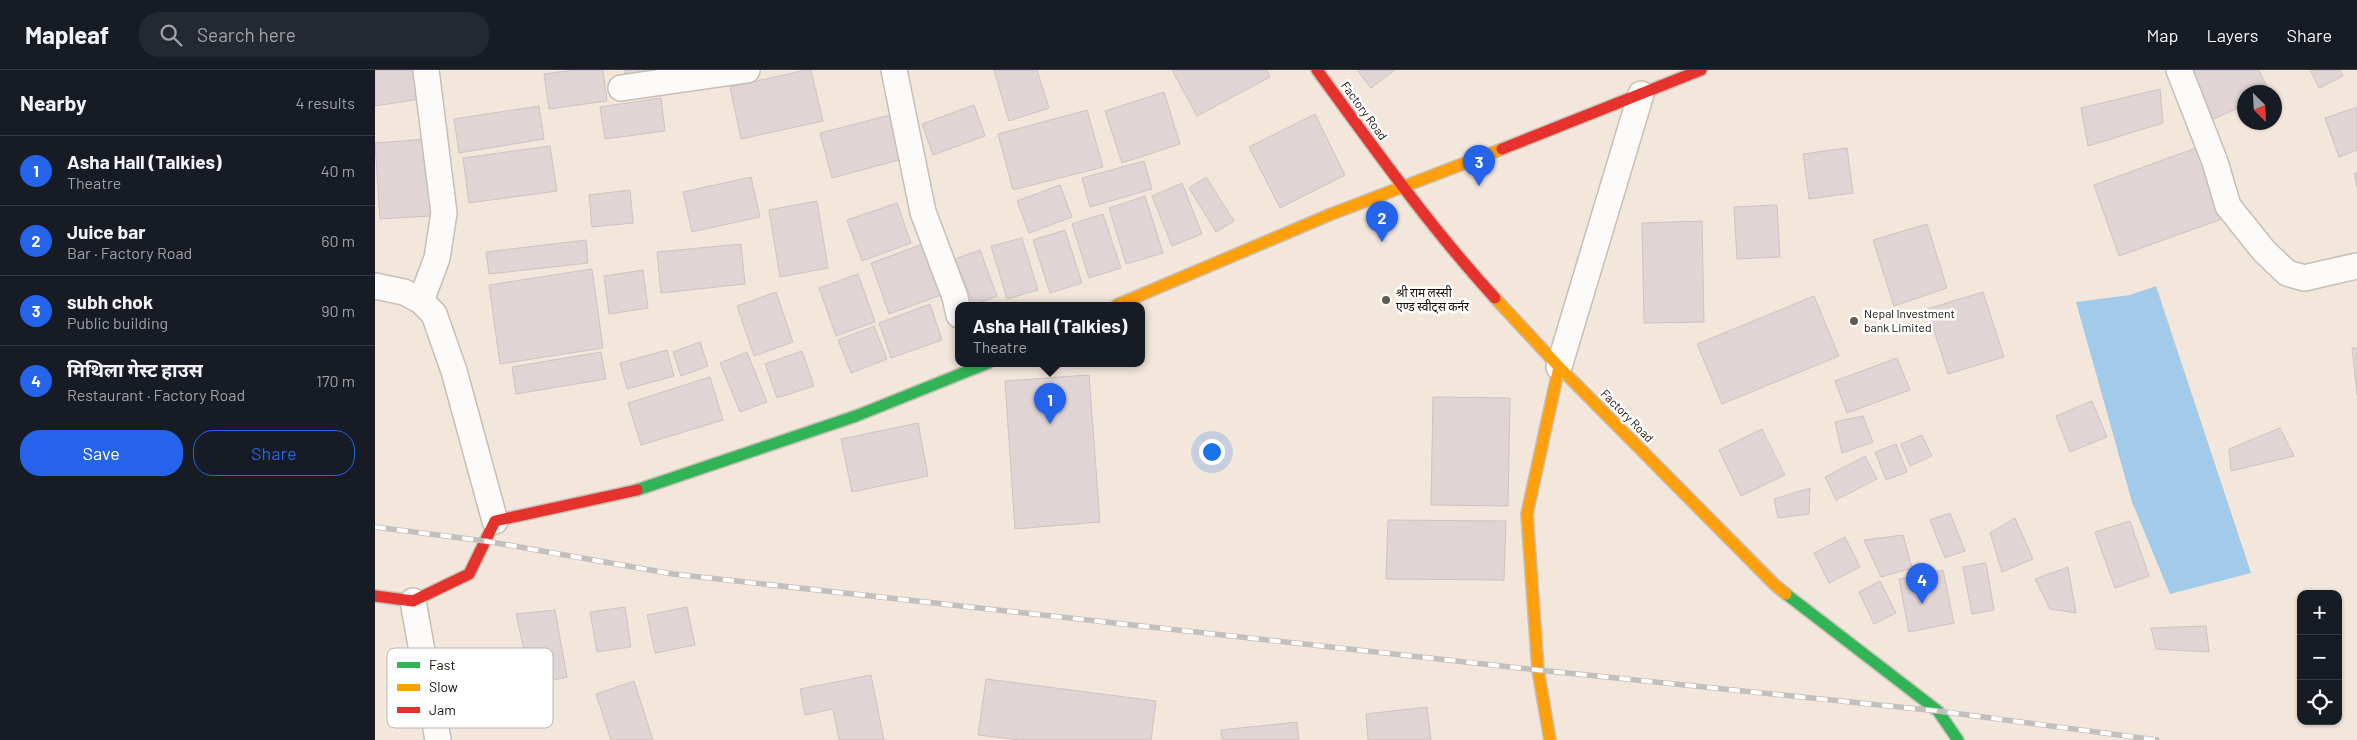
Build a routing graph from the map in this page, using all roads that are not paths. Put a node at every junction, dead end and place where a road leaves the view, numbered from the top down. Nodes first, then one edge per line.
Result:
1 (426, 70) edge
2 (747, 70) edge
3 (895, 70) edge
4 (1317, 70) edge
5 (1701, 70) edge
6 (2179, 70) edge
7 (1641, 86) junction
8 (621, 88) dead end
9 (1403, 188) junction
10 (2357, 266) edge
11 (375, 286) edge
12 (421, 301) junction
13 (956, 302) edge
14 (1124, 302) edge
15 (973, 367) edge
16 (1559, 367) junction
17 (495, 521) junction
18 (375, 596) edge
19 (413, 601) junction
20 (421, 648) edge
21 (1549, 740) edge
22 (1958, 740) edge

1 - 12 street
2 - 8 street
3 - 13 street
4 - 9 main road, Factory Road
5 - 7 main road
6 - 10 street
7 - 9 main road
7 - 16 street
9 - 14 main road
9 - 16 main road, Factory Road
11 - 12 street
12 - 17 street
15 - 17 main road
16 - 21 main road
16 - 22 main road, Factory Road
17 - 19 main road
18 - 19 main road
19 - 20 street

